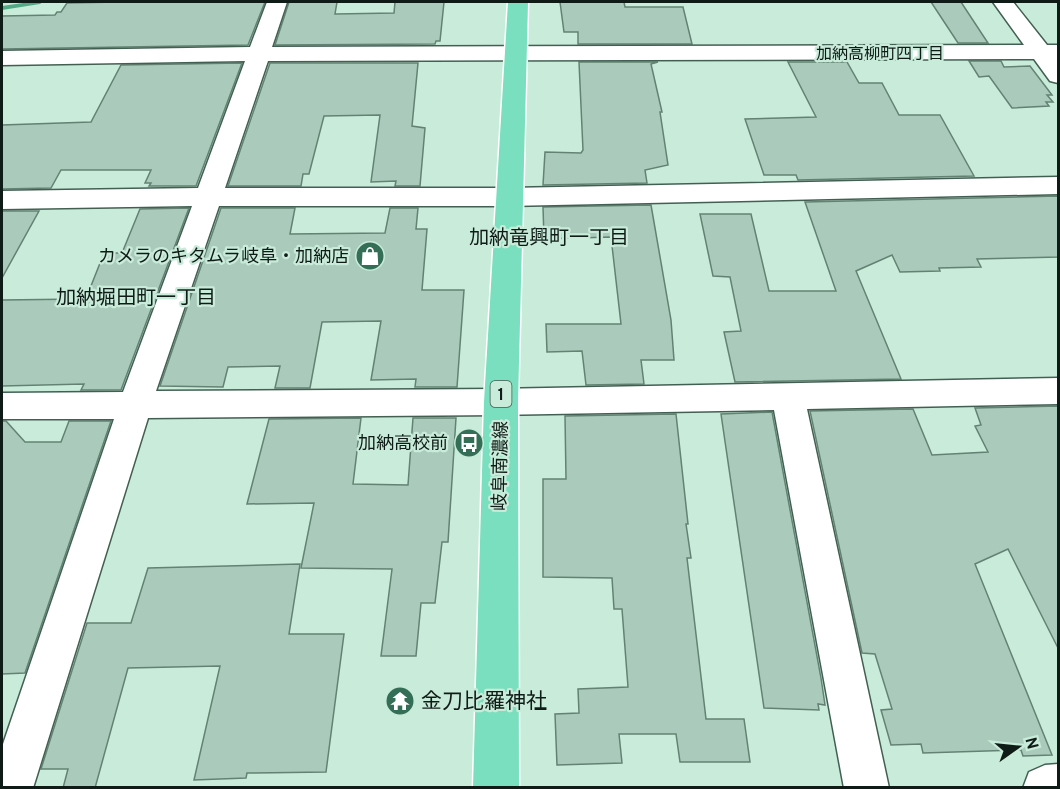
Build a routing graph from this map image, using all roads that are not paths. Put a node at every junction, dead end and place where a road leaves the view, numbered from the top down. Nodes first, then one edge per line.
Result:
1 (277, 2) edge
2 (518, 2) edge
3 (1003, 2) edge
4 (1050, 52) edge
5 (257, 54) junction
6 (516, 55) junction
7 (2, 58) edge
8 (1059, 76) edge
9 (1059, 186) edge
10 (209, 197) junction
11 (508, 197) junction
12 (2, 200) edge
13 (1059, 391) edge
14 (788, 396) junction
15 (501, 402) junction
16 (135, 405) junction
17 (2, 406) edge
18 (1059, 787) edge
19 (10, 788) edge
20 (496, 788) edge
21 (867, 788) edge
22 (1045, 788) edge

1 - 5 street
2 - 6 main road, 岐阜南濃線 / 1
3 - 4 street
4 - 6 street
4 - 8 street
5 - 6 street
5 - 7 street
5 - 10 street
6 - 11 main road, 岐阜南濃線 / 1
9 - 11 street
10 - 11 street
10 - 12 street
10 - 16 street
11 - 15 main road, 岐阜南濃線 / 1
13 - 14 street
14 - 15 street
14 - 21 street
15 - 16 street
15 - 20 main road, 岐阜南濃線 / 1
16 - 17 street
16 - 19 street
18 - 22 street

